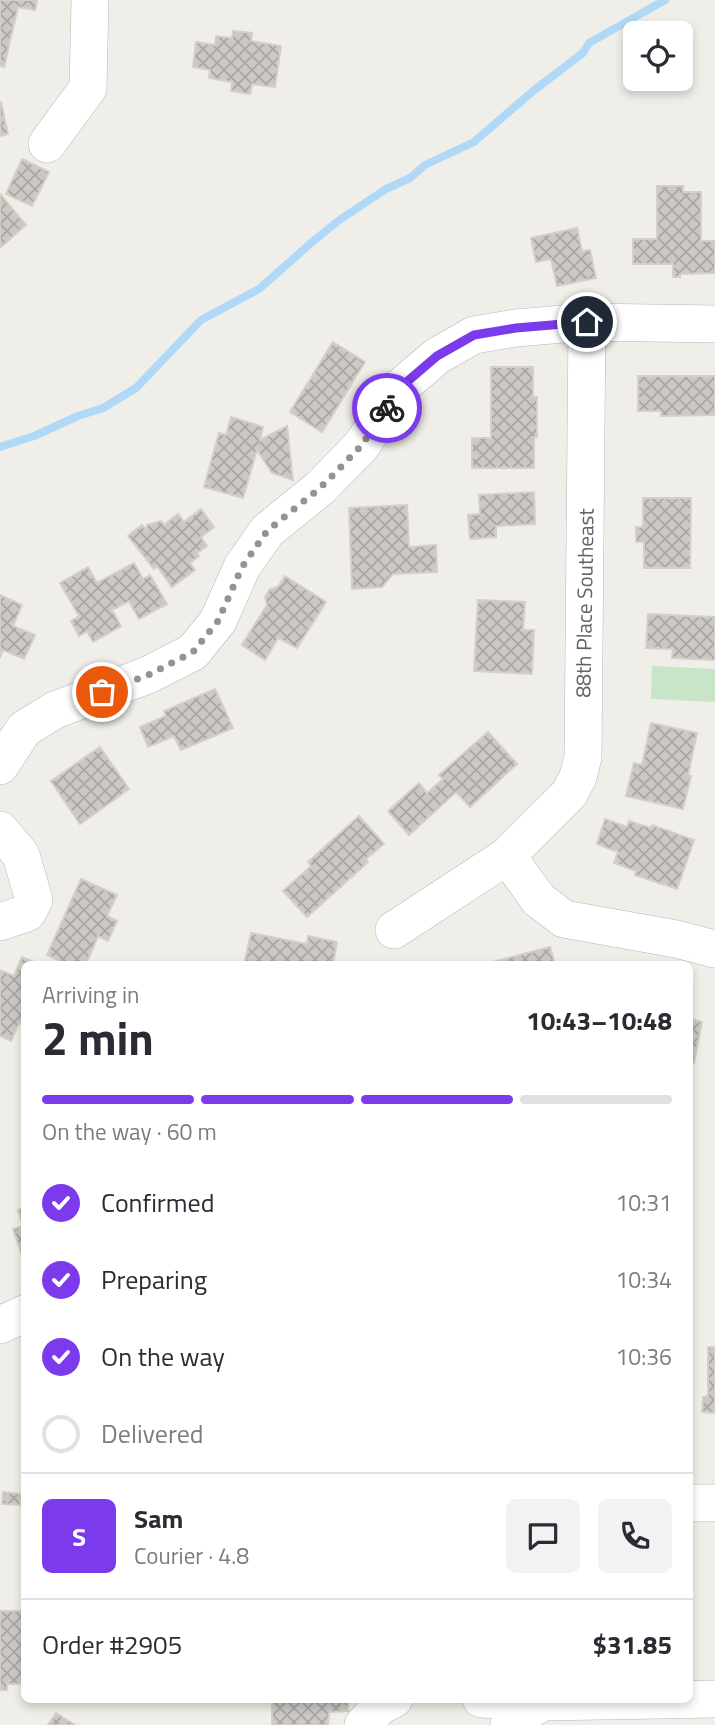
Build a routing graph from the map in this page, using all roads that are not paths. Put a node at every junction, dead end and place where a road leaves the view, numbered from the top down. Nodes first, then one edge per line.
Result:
1 (90, 0) edge
2 (47, 145) dead end
3 (587, 322) junction
4 (715, 324) edge
5 (0, 765) edge
6 (0, 830) edge
7 (507, 856) junction
8 (0, 922) edge
9 (394, 930) dead end
10 (715, 949) edge
11 (21, 1315) edge
12 (0, 1325) edge
13 (693, 1503) edge
14 (715, 1503) edge
15 (693, 1699) edge
16 (715, 1699) edge
17 (386, 1703) edge
18 (542, 1703) edge
19 (511, 1724) edge
20 (363, 1725) edge

1 - 2 street
3 - 4 street
3 - 5 street
3 - 7 street, 88th Place Southeast
6 - 8 street
7 - 9 street, 88th Place Southeast
7 - 10 street
11 - 12 street
13 - 14 street
15 - 16 street
17 - 20 street
18 - 19 street

